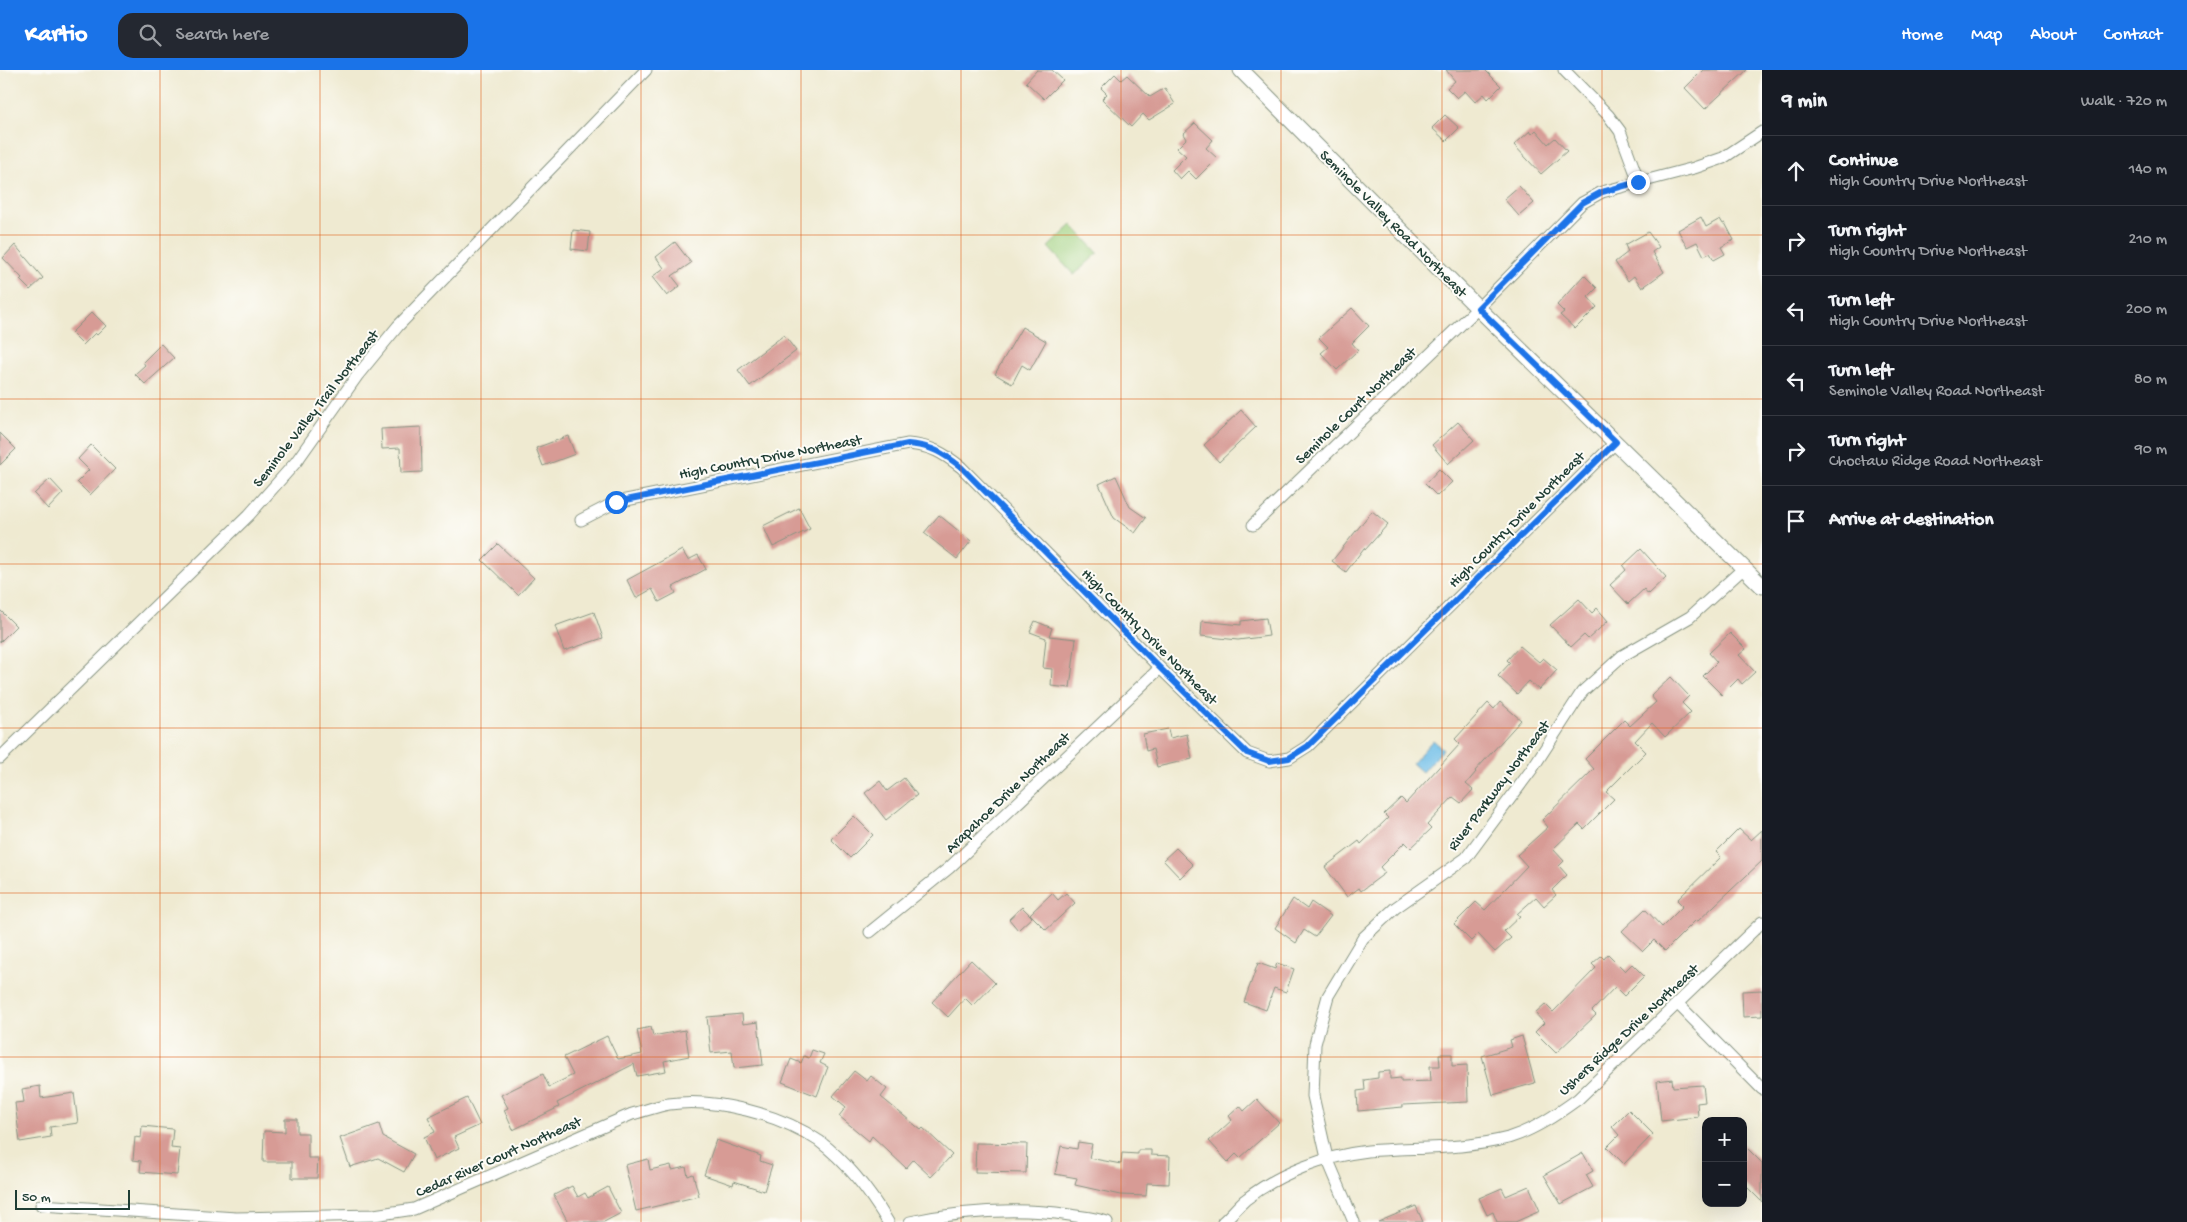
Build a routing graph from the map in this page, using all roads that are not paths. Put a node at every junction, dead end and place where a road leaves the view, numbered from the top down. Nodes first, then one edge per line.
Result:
1 (646, 70) edge
2 (1241, 70) edge
3 (1564, 70) edge
4 (1762, 132) edge
5 (1638, 182) junction
6 (1478, 308) junction
7 (1616, 442) junction
8 (580, 520) dead end
9 (1253, 525) dead end
10 (1744, 568) junction
11 (1762, 586) edge
12 (1160, 668) junction
13 (0, 758) edge
14 (1762, 922) edge
15 (870, 932) dead end
16 (1678, 1004) junction
17 (1762, 1089) edge
18 (1327, 1158) junction
19 (41, 1205) dead end
20 (888, 1222) edge
21 (910, 1222) edge
22 (1107, 1222) edge
23 (1223, 1222) edge
24 (1354, 1222) edge

1 - 13 street, Seminole Valley Trail Northeast
2 - 6 street, Seminole Valley Road Northeast
3 - 5 street
4 - 5 street, Seminole Court Northeast
5 - 6 street, Seminole Court Northeast
6 - 7 street, Seminole Valley Road Northeast
6 - 9 street, Seminole Court Northeast
7 - 10 street, Seminole Valley Road Northeast
7 - 12 street, High Country Drive Northeast
8 - 12 street, High Country Drive Northeast
10 - 11 street, Seminole Valley Road Northeast
10 - 18 street, River Parkway Northeast
12 - 15 street, Arapahoe Drive Northeast
14 - 16 street, Ushers Ridge Drive Northeast
16 - 17 street
16 - 18 street, Ushers Ridge Drive Northeast
18 - 23 street, Ushers Ridge Drive Northeast
18 - 24 street, River Parkway Northeast
19 - 20 street, Cedar River Court Northeast
21 - 22 street

